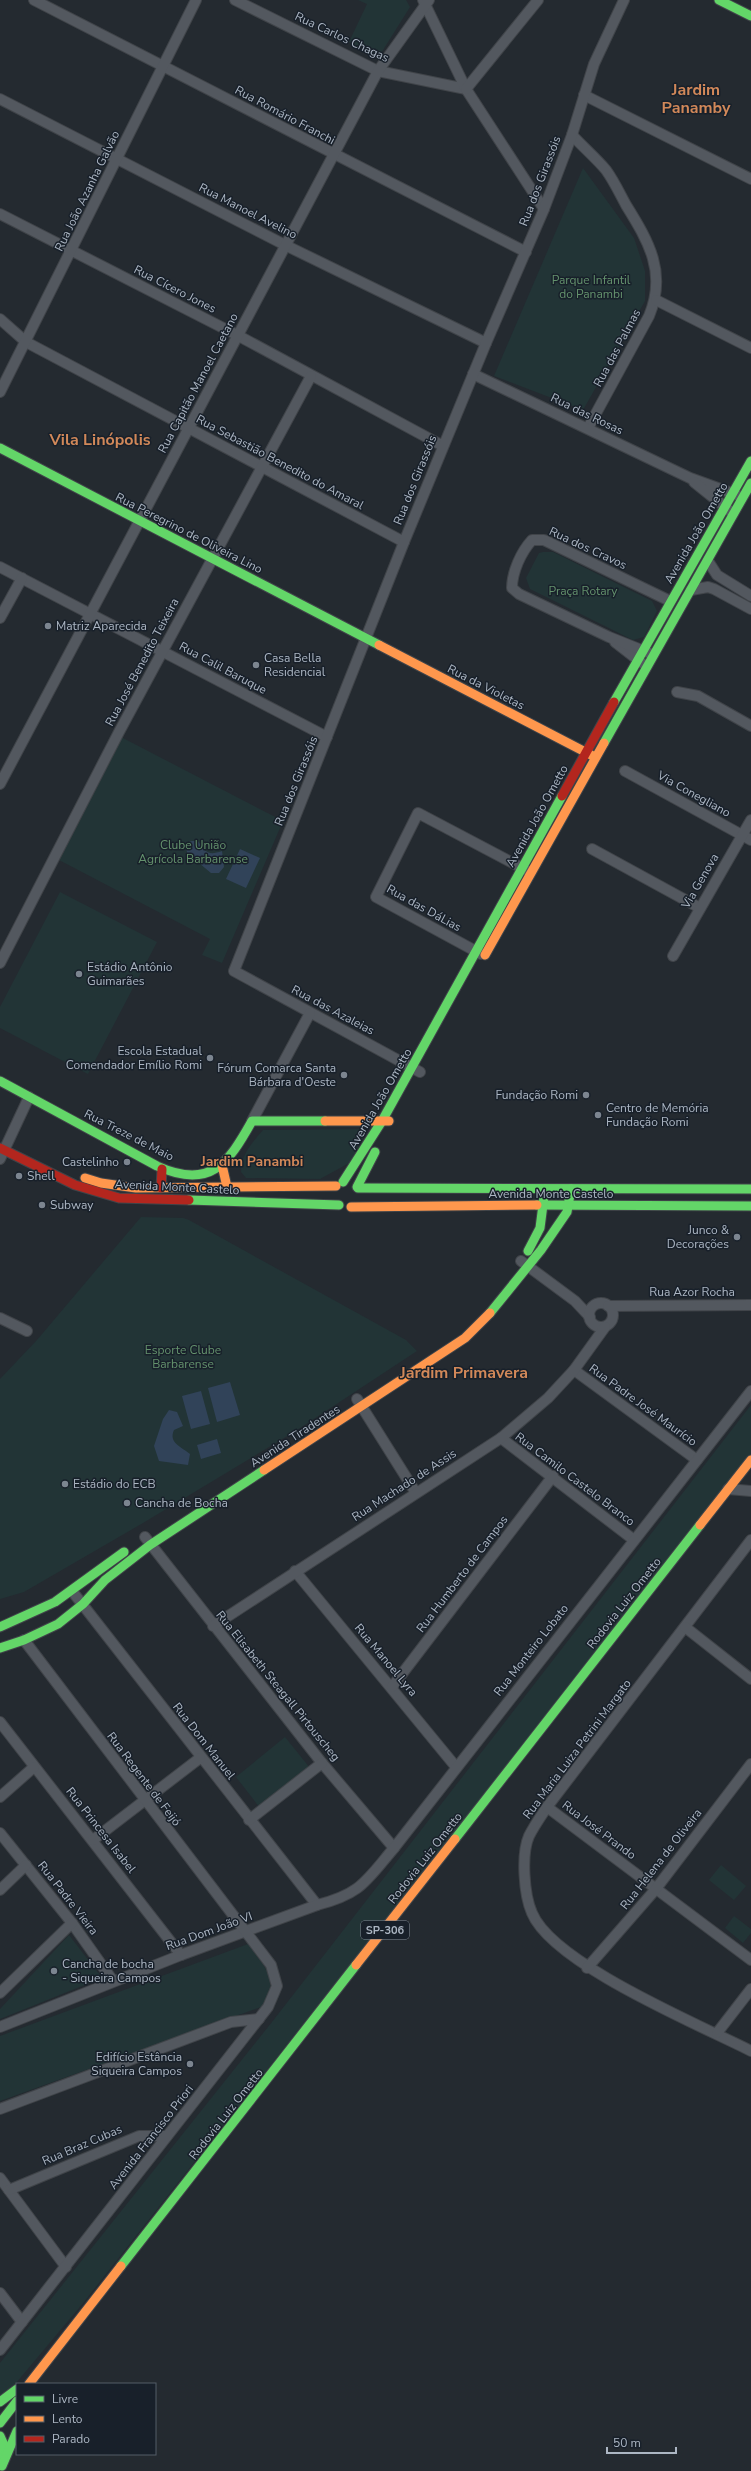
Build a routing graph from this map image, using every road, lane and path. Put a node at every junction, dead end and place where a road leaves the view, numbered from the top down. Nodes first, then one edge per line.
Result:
1 (34, 0) edge
2 (196, 0) edge
3 (235, 0) edge
4 (538, 0) edge
5 (624, 0) edge
6 (719, 0) edge
7 (426, 1) edge
8 (751, 16) edge
9 (164, 66) junction
10 (378, 71) junction
11 (466, 89) junction
12 (584, 95) junction
13 (0, 99) edge
14 (572, 135) junction
15 (333, 155) junction
16 (117, 159) junction
17 (751, 179) edge
18 (544, 210) junction
19 (0, 214) edge
20 (287, 246) junction
21 (72, 252) junction
22 (526, 252) junction
23 (656, 300) junction
24 (0, 319) edge
25 (237, 335) junction
26 (26, 342) junction
27 (486, 343) junction
28 (751, 348) edge
29 (473, 374) junction
30 (311, 376) junction
31 (0, 392) edge
32 (588, 428) junction
33 (189, 429) junction
34 (443, 446) junction
35 (0, 448) edge
36 (751, 461) edge
37 (262, 468) junction
38 (690, 478) junction
39 (751, 483) edge
40 (733, 492) junction
41 (743, 498) junction
42 (724, 507) junction
43 (734, 514) junction
44 (140, 521) junction
45 (404, 542) junction
46 (213, 558) junction
47 (708, 561) junction
48 (0, 567) edge
49 (22, 578) junction
50 (691, 590) junction
51 (751, 596) edge
52 (670, 601) junction
53 (751, 609) edge
54 (92, 614) junction
55 (0, 618) edge
56 (609, 637) junction
57 (366, 639) junction
58 (643, 650) junction
59 (163, 652) junction
60 (654, 655) junction
61 (637, 660) junction
62 (648, 666) junction
63 (677, 692) dead end
64 (751, 726) edge
65 (327, 737) junction
66 (586, 752) junction
67 (595, 757) junction
68 (625, 771) dead end
69 (0, 784) edge
70 (751, 820) edge
71 (746, 838) edge
72 (592, 849) dead end
73 (522, 868) junction
74 (531, 873) junction
75 (700, 908) junction
76 (480, 954) junction
77 (673, 956) dead end
78 (0, 963) edge
79 (234, 971) joint
80 (310, 1013) junction
81 (416, 1069) junction
82 (0, 1081) edge
83 (29, 1097) junction
84 (252, 1121) junction
85 (382, 1121) junction
86 (393, 1121) junction
87 (20, 1146) dead end
88 (3, 1147) edge
89 (222, 1165) junction
90 (162, 1169) junction
91 (77, 1175) dead end
92 (340, 1184) junction
93 (227, 1187) junction
94 (161, 1188) junction
95 (358, 1188) junction
96 (545, 1189) junction
97 (571, 1189) junction
98 (751, 1189) edge
99 (339, 1205) junction
100 (543, 1205) junction
101 (570, 1205) junction
102 (591, 1205) junction
103 (751, 1206) edge
104 (351, 1207) junction
105 (557, 1228) junction
106 (525, 1264) junction
107 (575, 1301) junction
108 (751, 1305) edge
109 (608, 1306) junction
110 (633, 1306) junction
111 (593, 1307) junction
112 (0, 1318) edge
113 (613, 1319) junction
114 (592, 1321) junction
115 (606, 1326) junction
116 (28, 1331) dead end
117 (591, 1346) junction
118 (574, 1370) junction
119 (751, 1391) edge
120 (359, 1403) junction
121 (501, 1438) junction
122 (697, 1460) junction
123 (751, 1461) edge
124 (553, 1476) junction
125 (728, 1489) junction
126 (751, 1491) edge
127 (416, 1493) junction
128 (204, 1498) dead end
129 (157, 1528) dead end
130 (634, 1540) junction
131 (751, 1540) edge
132 (147, 1541) junction
133 (295, 1571) junction
134 (72, 1591) junction
135 (83, 1604) junction
136 (213, 1626) junction
137 (0, 1627) edge
138 (685, 1627) junction
139 (24, 1640) junction
140 (0, 1648) edge
141 (751, 1679) edge
142 (392, 1687) junction
143 (0, 1722) edge
144 (200, 1758) junction
145 (322, 1763) junction
146 (751, 1764) edge
147 (34, 1767) junction
148 (456, 1767) junction
149 (0, 1797) edge
150 (144, 1801) junction
151 (547, 1807) junction
152 (249, 1820) junction
153 (0, 1833) edge
154 (93, 1840) junction
155 (394, 1848) junction
156 (26, 1865) junction
157 (0, 1890) edge
158 (655, 1890) junction
159 (317, 1905) junction
160 (72, 1923) junction
161 (246, 1931) junction
162 (181, 1955) junction
163 (751, 1960) edge
164 (587, 1968) junction
165 (113, 1981) junction
166 (751, 1989) edge
167 (0, 1994) edge
168 (259, 2018) junction
169 (0, 2027) edge
170 (716, 2033) junction
171 (751, 2051) edge
172 (0, 2109) edge
173 (167, 2136) junction
174 (0, 2178) edge
175 (9, 2190) junction
176 (66, 2267) junction
177 (0, 2293) edge
178 (22, 2322) junction
179 (0, 2350) edge
180 (41, 2371) junction
181 (30, 2383) edge
182 (41, 2383) edge
183 (16, 2390) edge
184 (0, 2402) edge
185 (16, 2402) edge
186 (0, 2423) edge
187 (16, 2433) edge
188 (0, 2436) edge
189 (1, 2467) edge

1 - 9 street, Rua Romário Franchi
2 - 9 street, Rua João Azanha Galvão
3 - 10 street, Rua Carlos Chagas
4 - 11 street
5 - 12 street, Rua dos Girassóis
6 - 8 main road
7 - 10 street, Rua Capitão Manoel Caetano
7 - 11 street
9 - 15 street, Rua Romário Franchi
9 - 16 street, Rua João Azanha Galvão
10 - 11 street, Rua Carlos Chagas
10 - 15 street, Rua Capitão Manoel Caetano
11 - 18 street
12 - 14 street, Rua dos Girassóis
12 - 17 street
13 - 16 street, Rua Manoel Avelino
14 - 18 street, Rua dos Girassóis
14 - 23 street, Rua das Palmas
15 - 20 street, Rua Capitão Manoel Caetano
15 - 22 street, Rua Romário Franchi
16 - 20 street, Rua Manoel Avelino
16 - 21 street, Rua João Azanha Galvão
18 - 22 street, Rua dos Girassóis
19 - 21 street, Rua Cícero Jones
20 - 25 street, Rua Capitão Manoel Caetano
20 - 27 street, Rua Manoel Avelino
21 - 25 street, Rua Cícero Jones
21 - 26 street, Rua João Azanha Galvão
22 - 27 street, Rua dos Girassóis
23 - 28 street
23 - 32 street, Rua das Palmas
24 - 26 street, Rua Sebastião Benedito do Amaral
25 - 30 street, Rua Cícero Jones
25 - 33 street, Rua Capitão Manoel Caetano
26 - 31 street, Rua João Azanha Galvão
26 - 33 street, Rua Sebastião Benedito do Amaral
27 - 29 street, Rua dos Girassóis
29 - 32 street, Rua das Rosas
29 - 34 street, Rua dos Girassóis
30 - 34 street, Rua Cícero Jones
30 - 37 street, Rua José Benedito Teixeira
32 - 38 street, Rua das Rosas
33 - 37 street, Rua Sebastião Benedito do Amaral
33 - 44 street, Rua Capitão Manoel Caetano
34 - 45 street, Rua dos Girassóis
35 - 44 main road, Rua Peregrino de Oliveira Lino
36 - 40 main road, Avenida João Ometto
37 - 45 street, Rua Sebastião Benedito do Amaral
37 - 46 street, Rua José Benedito Teixeira
38 - 40 street, Rua das Rosas
38 - 42 street, Rua das Rosas
39 - 41 main road, Avenida João Ometto
40 - 41 street, Rua das Rosas
40 - 42 main road, Avenida João Ometto
41 - 43 main road, Avenida João Ometto
42 - 43 street, Rua das Rosas
42 - 52 main road, Avenida João Ometto
43 - 47 main road, Avenida João Ometto
44 - 46 main road, Rua Peregrino de Oliveira Lino
44 - 54 street, Rua Capitão Manoel Caetano
45 - 57 street, Rua dos Girassóis
46 - 57 main road, Rua Peregrino de Oliveira Lino
46 - 59 street, Rua José Benedito Teixeira
47 - 50 main road, Avenida João Ometto
47 - 51 street
48 - 49 street, Rua Calil Baruque
49 - 54 street, Rua Calil Baruque
49 - 55 street
50 - 53 street
50 - 60 main road, Avenida João Ometto
52 - 56 street, Rua dos Cravos
52 - 58 main road, Avenida João Ometto
54 - 59 street, Rua Calil Baruque
54 - 69 street, Rua Capitão Manoel Caetano
56 - 58 street, Rua dos Cravos
56 - 61 street, Rua dos Cravos
57 - 65 street, Rua dos Girassóis
57 - 66 main road, Rua da Violetas
58 - 60 street, Rua dos Cravos
58 - 61 main road, Avenida João Ometto
59 - 65 street, Rua Calil Baruque
59 - 78 street, Rua José Benedito Teixeira
60 - 62 main road, Avenida João Ometto
61 - 62 street, Rua dos Cravos
61 - 66 main road, Avenida João Ometto
62 - 67 main road, Avenida João Ometto
63 - 64 street
65 - 79 street, Rua dos Girassóis
66 - 67 main road, Rua da Violetas
66 - 73 main road, Avenida João Ometto
67 - 74 main road, Avenida João Ometto
68 - 71 street, Via Conegliano
70 - 71 street, Via Genova
71 - 75 street, Via Genova
72 - 75 street
73 - 74 street, Rua das DáLias
73 - 76 main road, Avenida João Ometto
73 - 76 street, Rua das DáLias
74 - 76 main road, Avenida João Ometto
75 - 77 street, Via Genova
76 - 81 main road, Avenida João Ometto
79 - 80 street, Rua das Azaleias
80 - 81 street, Rua das Azaleias
80 - 84 street
81 - 85 main road, Avenida João Ometto
81 - 86 main road, Avenida João Ometto
82 - 83 main road, Rua Treze de Maio
83 - 88 street
83 - 90 main road, Rua Treze de Maio
84 - 85 main road
84 - 89 main road
85 - 86 main road
85 - 92 main road, Avenida João Ometto
86 - 95 main road, Avenida João Ometto
87 - 88 main road
88 - 99 main road, Avenida Monte Castelo
89 - 90 main road, Rua Treze de Maio
89 - 93 main road
90 - 94 main road
91 - 94 main road, Avenida Monte Castelo
92 - 93 main road, Avenida Monte Castelo
92 - 95 main road
92 - 99 main road
93 - 94 main road, Avenida Monte Castelo
95 - 96 main road, Avenida Monte Castelo
95 - 104 main road
96 - 97 main road, Avenida Monte Castelo
96 - 100 main road, Avenida Tiradentes
97 - 98 main road, Avenida Monte Castelo
97 - 101 main road
99 - 104 main road
100 - 101 main road, Avenida Monte Castelo
100 - 104 main road, Avenida Monte Castelo
100 - 106 main road, Avenida Tiradentes
101 - 102 main road, Avenida Monte Castelo
101 - 105 main road, Avenida Tiradentes
102 - 103 main road, Avenida Monte Castelo
102 - 105 main road
105 - 106 main road, Avenida Tiradentes
106 - 107 street
106 - 120 main road, Avenida Tiradentes
107 - 111 street
107 - 114 street
108 - 110 street, Rua Azor Rocha
109 - 110 street, Rua Azor Rocha
109 - 111 street
109 - 113 street
110 - 113 street, Rua Azor Rocha
111 - 114 street
112 - 116 street
113 - 115 street
114 - 115 street
114 - 117 street, Rua Machado de Assis
115 - 117 street, Rua Machado de Assis
117 - 118 street, Rua Machado de Assis
118 - 121 street, Rua Machado de Assis
118 - 122 street, Rua Padre José Maurício
119 - 122 street, Rua Monteiro Lobato
120 - 127 street
120 - 128 main road, Avenida Tiradentes
120 - 132 main road, Avenida Tiradentes
121 - 124 street, Rua Camilo Castelo Branco
121 - 127 street, Rua Machado de Assis
122 - 130 street, Rua Monteiro Lobato
123 - 125 main road, Rodovia Luiz Ometto / SP-306
124 - 130 street, Rua Camilo Castelo Branco
124 - 142 street, Rua Humberto de Campos
125 - 126 street
125 - 180 main road, Rodovia Luiz Ometto / SP-306
127 - 133 street, Rua Machado de Assis
129 - 132 main road, Avenida Tiradentes
130 - 148 street, Rua Monteiro Lobato
131 - 138 street, Rua Maria Luiza Petrini Margato
132 - 134 main road, Avenida Tiradentes
132 - 135 main road, Avenida Tiradentes
132 - 136 street, Rua Elisabeth Steagall Pirtouscheg
133 - 136 street, Rua Machado de Assis
133 - 142 street, Rua Manoel Lyra
134 - 135 street, Rua Dom Manuel
134 - 137 main road, Avenida Tiradentes
135 - 139 main road, Avenida Tiradentes
135 - 144 street, Rua Dom Manuel
136 - 145 street, Rua Elisabeth Steagall Pirtouscheg
138 - 141 street
138 - 151 street, Rua Maria Luiza Petrini Margato
139 - 140 main road, Avenida Tiradentes
139 - 150 street, Rua Regente de Feijó
142 - 148 street, Rua Manoel Lyra
143 - 147 street, Rua Princesa Isabel
144 - 150 street
144 - 152 street, Rua Dom Manuel
145 - 152 street
145 - 155 street, Rua Elisabeth Steagall Pirtouscheg
146 - 158 street, Rua Helena de Oliveira
147 - 149 street
147 - 154 street, Rua Princesa Isabel
148 - 155 street, Rua Monteiro Lobato
150 - 154 street
150 - 161 street, Rua Regente de Feijó
151 - 158 street, Rua José Prando
151 - 164 street, Rua Maria Luiza Petrini Margato
152 - 159 street, Rua Dom Manuel
153 - 156 street, Rua Padre Vieira
154 - 162 street, Rua Princesa Isabel
155 - 159 street, Rua Monteiro Lobato
156 - 157 street
156 - 160 street, Rua Padre Vieira
158 - 163 street, Rua José Prando
158 - 164 street, Rua Helena de Oliveira
159 - 161 street, Rua Dom João VI
160 - 165 street, Rua Padre Vieira
160 - 167 street
161 - 162 street, Rua Dom João VI
161 - 168 street, Avenida Francisco Priori
162 - 165 street, Rua Dom João VI
164 - 170 street, Rua Maria Luiza Petrini Margato
165 - 169 street, Rua Dom João VI
166 - 170 street
168 - 172 street
168 - 173 street, Avenida Francisco Priori
170 - 171 street, Rua Maria Luiza Petrini Margato
173 - 175 street, Rua Braz Cubas
173 - 176 street, Avenida Francisco Priori
174 - 175 street
175 - 176 street
176 - 178 street, Avenida Francisco Priori
177 - 178 street
178 - 179 street, Avenida Francisco Priori
180 - 181 main road, Rodovia Luiz Ometto / SP-306
180 - 182 main road
183 - 184 main road
185 - 186 main road
187 - 189 main road
188 - 189 main road

